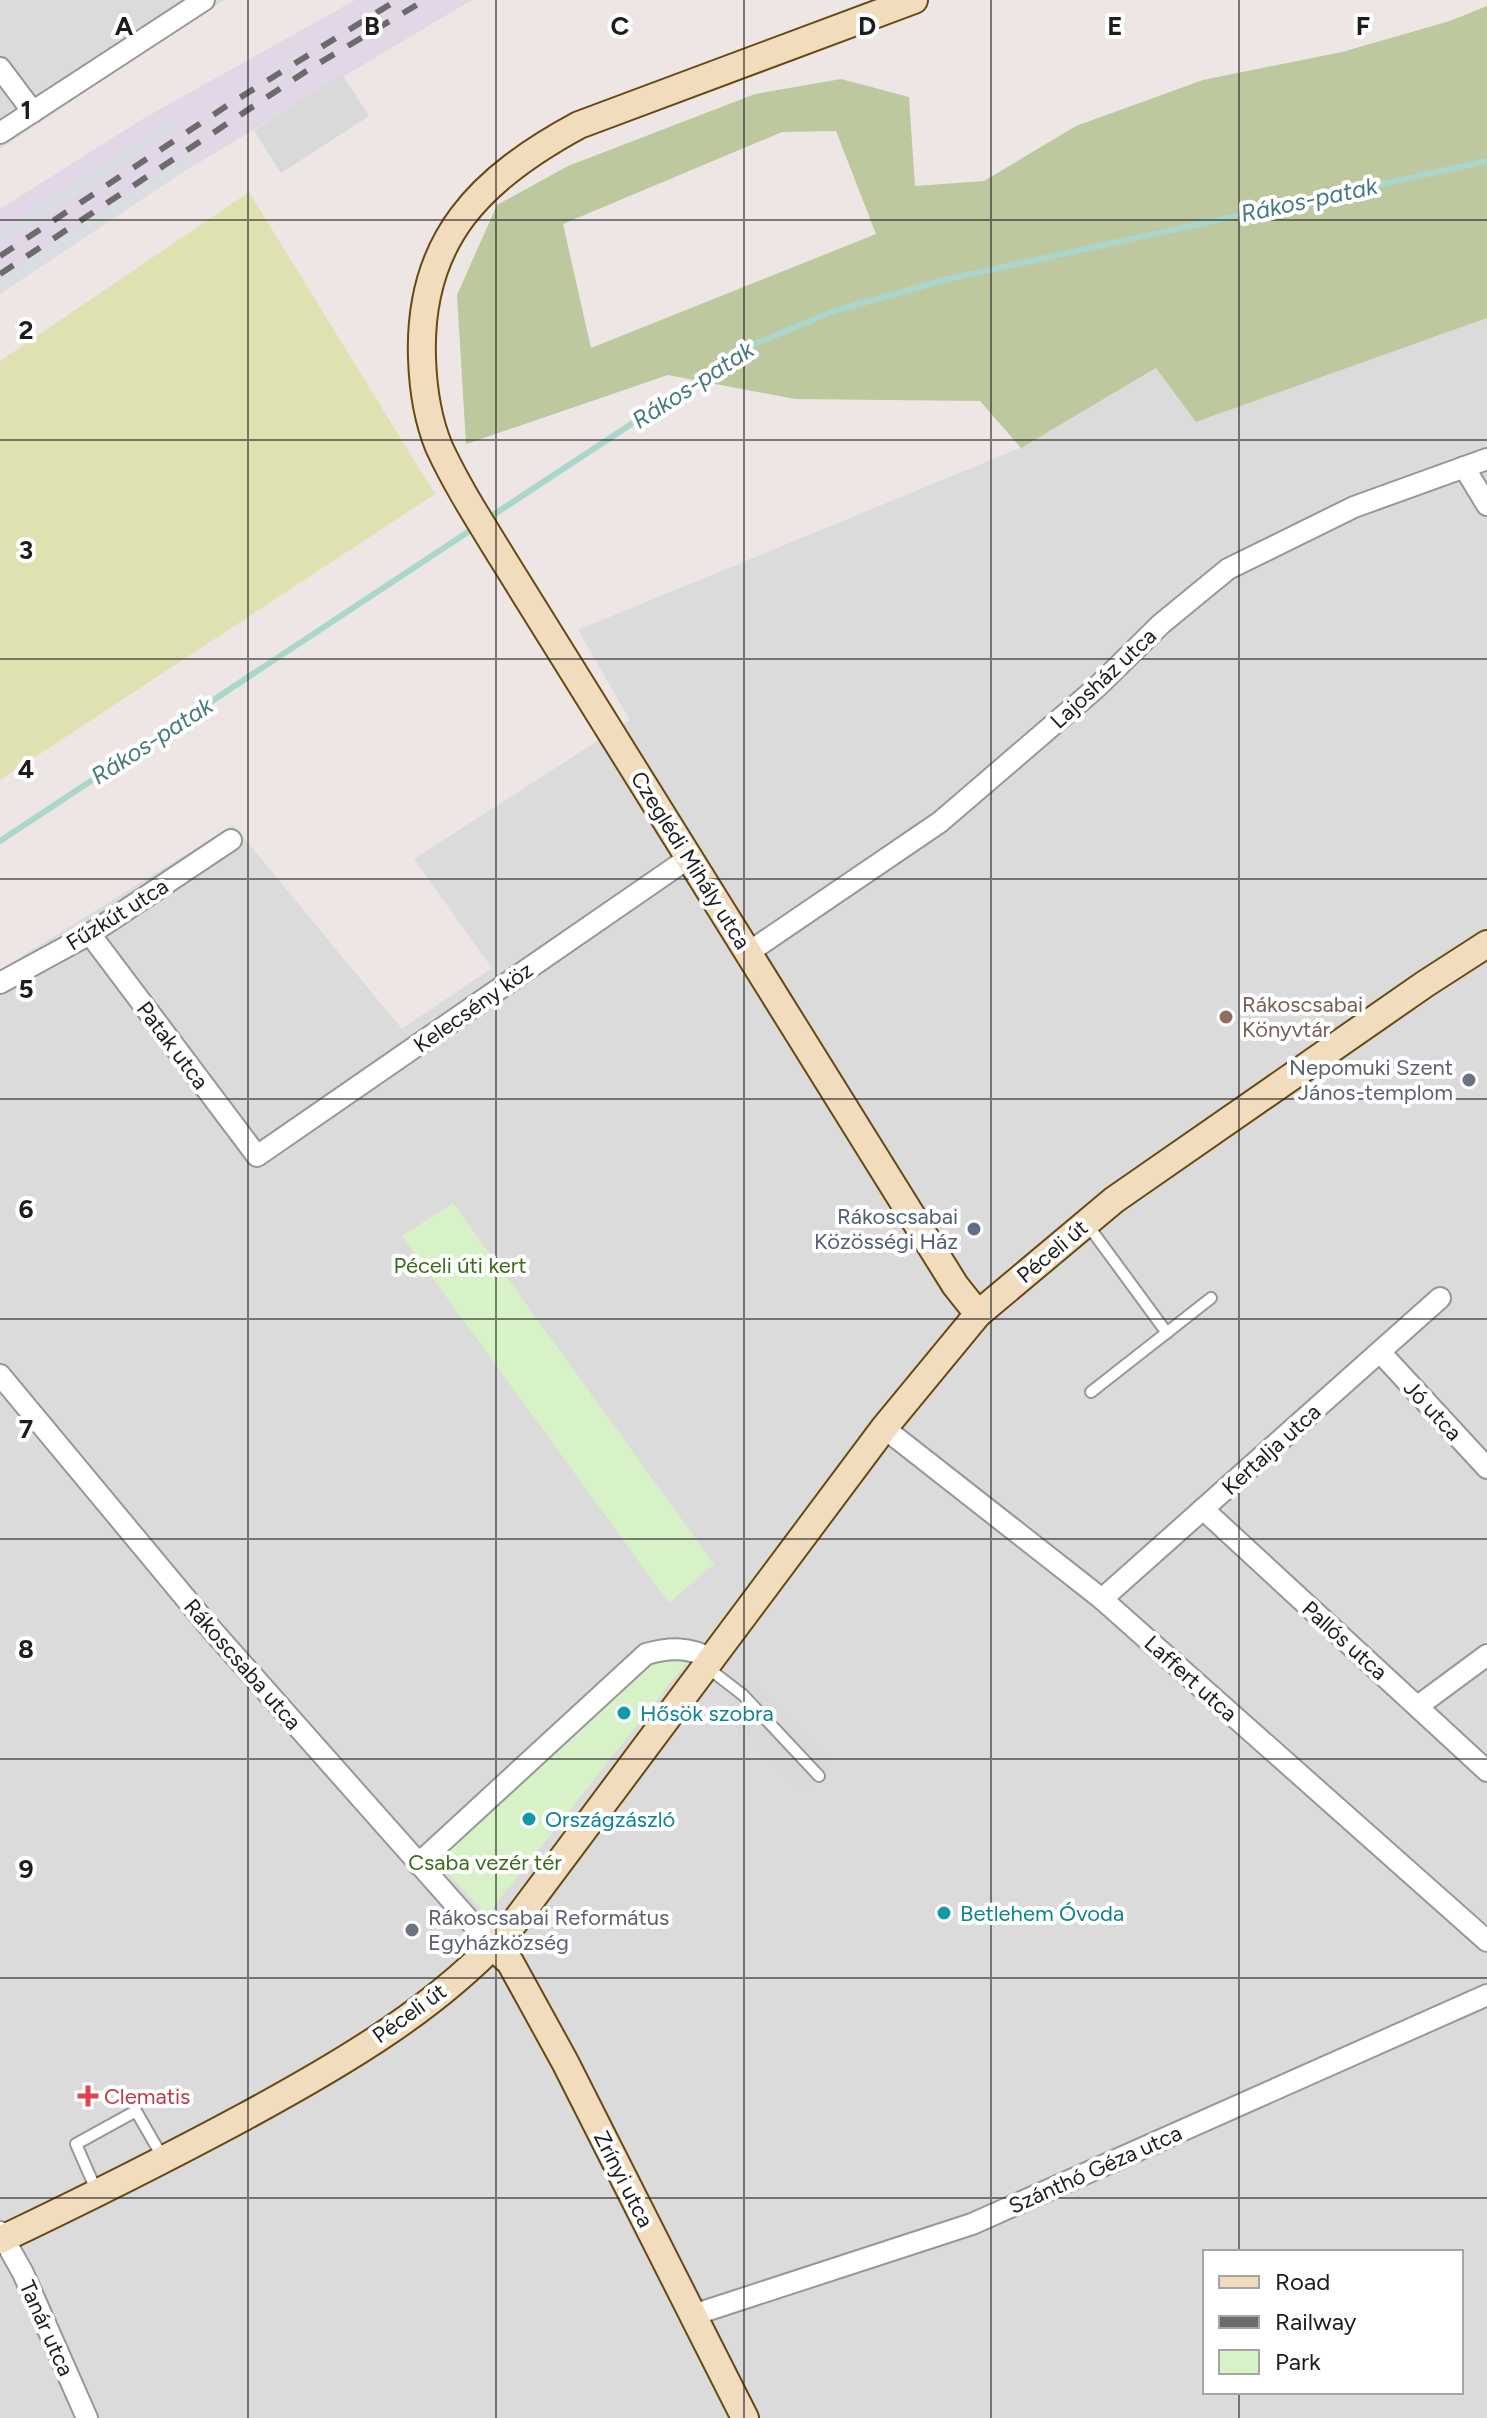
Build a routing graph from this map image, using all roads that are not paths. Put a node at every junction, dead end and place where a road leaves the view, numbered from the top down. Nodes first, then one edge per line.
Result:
1 (204, 0) edge
2 (914, 0) edge
3 (0, 68) edge
4 (33, 112) junction
5 (0, 133) edge
6 (1487, 459) edge
7 (1464, 467) junction
8 (1487, 505) edge
9 (231, 840) dead end
10 (690, 857) junction
11 (90, 934) junction
12 (1487, 944) edge
13 (749, 952) junction
14 (0, 983) edge
15 (257, 1156) joint
16 (1086, 1223) junction
17 (1211, 1298) dead end
18 (1440, 1298) dead end
19 (978, 1314) junction
20 (1167, 1333) junction
21 (1380, 1352) junction
22 (0, 1375) edge
23 (1091, 1392) dead end
24 (884, 1428) junction
25 (1487, 1468) edge
26 (1203, 1509) junction
27 (1102, 1599) junction
28 (1487, 1655) edge
29 (709, 1663) junction
30 (1418, 1706) junction
31 (1487, 1771) edge
32 (819, 1776) dead end
33 (418, 1864) junction
34 (1487, 1941) edge
35 (493, 1947) junction
36 (1487, 1995) edge
37 (164, 2160) junction
38 (97, 2193) junction
39 (1, 2237) edge
40 (693, 2315) junction
41 (87, 2418) edge
42 (745, 2418) edge

1 - 4 street
2 - 10 main road, Czeglédi Mihály utca
3 - 4 street
4 - 5 street
6 - 7 street, Lajosház utca
7 - 8 street
7 - 13 street, Lajosház utca
9 - 11 street, Fűzkút utca
10 - 13 main road, Czeglédi Mihály utca
10 - 15 street, Kelecsény köz
11 - 14 street, Fűzkút utca
11 - 15 street, Patak utca
12 - 16 main road, Péceli út
13 - 19 main road, Czeglédi Mihály utca
16 - 19 main road, Péceli út
16 - 20 lane
17 - 20 lane
18 - 21 street, Kertalja utca
19 - 24 main road, Péceli út
20 - 23 lane
21 - 25 street, Jó utca
21 - 26 street, Kertalja utca
22 - 33 street, Rákoscsaba utca
24 - 27 street, Laffert utca
24 - 29 main road, Péceli út
26 - 27 street, Kertalja utca
26 - 30 street, Pallós utca
27 - 34 street, Laffert utca
28 - 30 street
29 - 32 lane
29 - 33 street
29 - 35 main road, Péceli út
30 - 31 street, Pallós utca
33 - 35 street, Rákoscsaba utca
35 - 37 main road, Péceli út
35 - 40 main road, Zrínyi utca
36 - 40 street, Szánthó Géza utca
37 - 38 main road, Péceli út
37 - 38 lane
38 - 39 main road, Péceli út
39 - 41 street, Tanár utca
40 - 42 main road, Zrínyi utca

